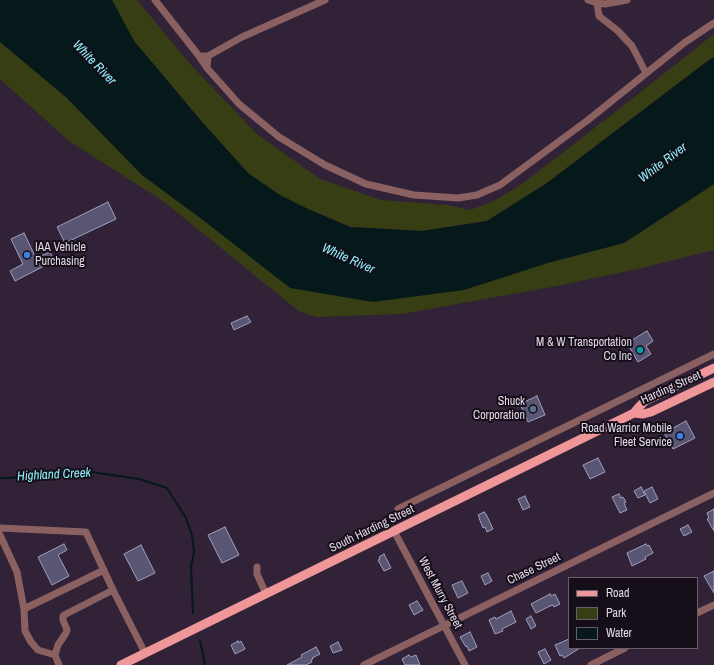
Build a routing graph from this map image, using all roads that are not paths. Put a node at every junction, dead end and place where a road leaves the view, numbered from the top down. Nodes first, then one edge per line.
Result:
1 (155, 0) edge
2 (325, 0) edge
3 (588, 0) edge
4 (626, 0) edge
5 (597, 3) junction
6 (714, 23) edge
7 (199, 56) junction
8 (208, 56) junction
9 (207, 68) junction
10 (646, 73) junction
11 (714, 354) edge
12 (714, 368) edge
13 (714, 382) edge
14 (634, 413) junction
15 (714, 493) edge
16 (398, 510) dead end
17 (0, 528) edge
18 (394, 531) junction
19 (0, 535) edge
20 (258, 567) dead end
21 (104, 570) junction
22 (113, 590) junction
23 (266, 594) junction
24 (714, 605) edge
25 (24, 609) junction
26 (698, 613) edge
27 (444, 626) junction
28 (623, 649) edge
29 (145, 653) junction
30 (55, 655) junction
31 (59, 665) edge
32 (121, 665) edge
33 (364, 665) edge
34 (465, 665) edge
35 (590, 665) edge

1 - 7 street
2 - 8 street
3 - 5 street
4 - 5 street
5 - 10 street
6 - 10 street
7 - 8 street
7 - 9 street
8 - 9 street
9 - 10 street
11 - 16 street
12 - 14 main road, Harding Street
13 - 14 main road, Harding Street
14 - 18 main road, South Harding Street
15 - 27 street, Chase Street
17 - 21 street
18 - 23 main road, South Harding Street
18 - 27 street, West Murry Street
19 - 25 street
20 - 23 street
21 - 22 street
21 - 25 street
22 - 29 street
22 - 30 street
23 - 29 main road, South Harding Street
24 - 26 street
25 - 30 street
27 - 33 street, Chase Street
27 - 34 street, West Murry Street
28 - 35 street
29 - 32 main road, South Harding Street
30 - 31 street

